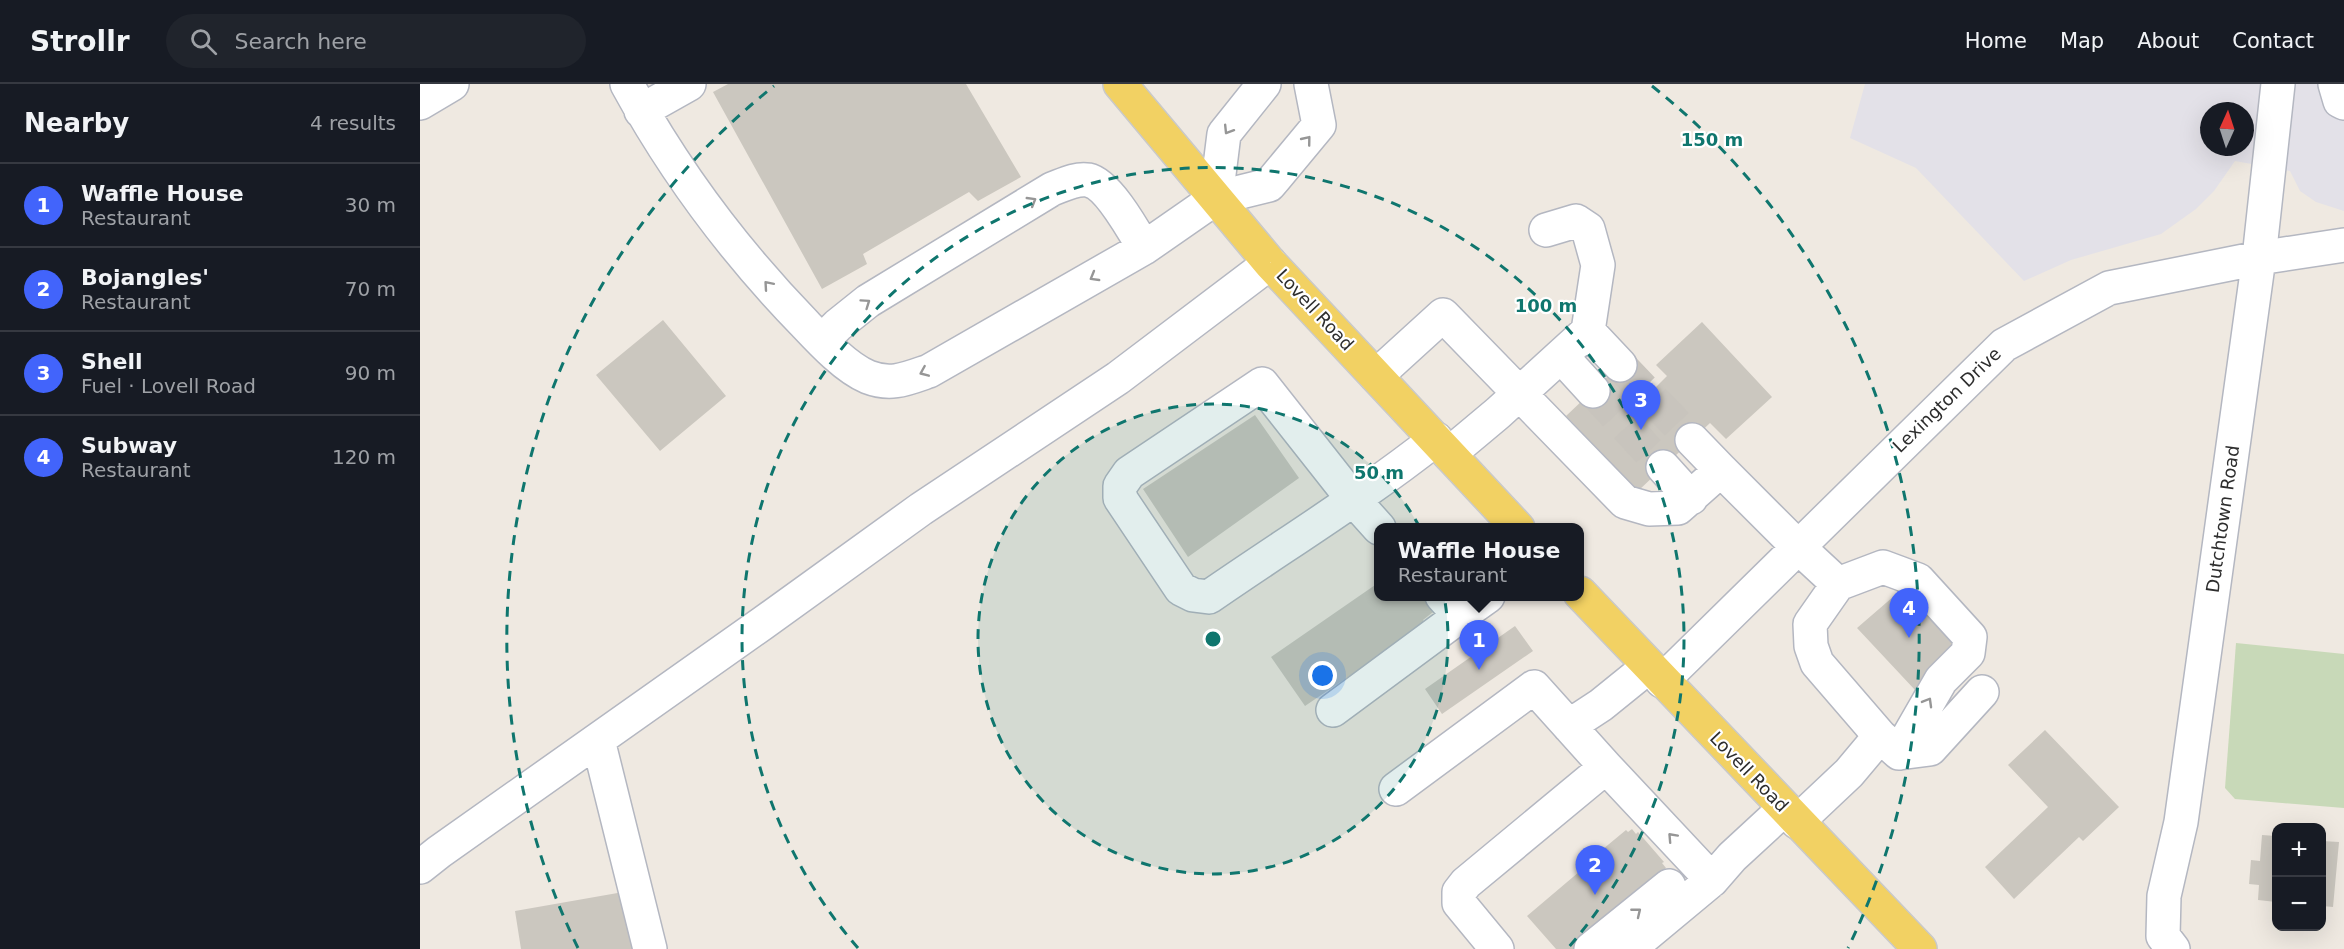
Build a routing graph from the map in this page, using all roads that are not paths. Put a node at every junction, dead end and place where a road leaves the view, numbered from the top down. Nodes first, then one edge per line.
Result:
1 (452, 84) edge
2 (689, 84) edge
3 (1120, 84) edge
4 (1264, 84) edge
5 (1311, 84) edge
6 (2278, 84) edge
7 (2335, 84) edge
8 (634, 98) edge
9 (2344, 103) edge
10 (420, 104) edge
11 (1216, 198) junction
12 (1546, 230) dead end
13 (2344, 245) edge
14 (1144, 248) junction
15 (2259, 258) junction
16 (1270, 263) junction
17 (1588, 331) junction
18 (822, 341) junction
19 (1561, 357) junction
20 (1620, 365) tunnel mouth
21 (1376, 376) junction
22 (1593, 391) tunnel mouth
23 (1521, 393) junction
24 (1692, 440) tunnel mouth
25 (1442, 447) junction
26 (1663, 467) tunnel mouth
27 (1721, 470) junction
28 (1352, 498) junction
29 (1691, 498) junction
30 (1374, 523) edge
31 (1513, 523) edge
32 (1797, 546) junction
33 (1838, 584) junction
34 (1584, 597) edge
35 (1472, 601) edge
36 (1451, 606) edge
37 (1655, 674) junction
38 (1982, 692) dead end
39 (1332, 710) dead end
40 (1569, 726) junction
41 (598, 740) junction
42 (1890, 745) junction
43 (1606, 767) junction
44 (1396, 789) dead end
45 (1790, 816) junction
46 (420, 867) edge
47 (1466, 883) junction
48 (1706, 884) junction
49 (650, 949) edge
50 (1497, 949) edge
51 (1520, 949) edge
52 (1592, 949) edge
53 (1629, 949) edge
54 (1920, 949) edge
55 (2173, 949) edge

1 - 10 street
2 - 8 street
3 - 11 main road, Lovell Road
4 -> 11 street
11 -> 5 street
6 - 15 street, Dutchtown Road
7 - 9 street
18 -> 8 street
11 - 14 street
11 - 16 main road, Lovell Road
12 - 17 street
13 - 15 street, Lexington Drive
14 -> 18 street
18 -> 14 street
15 - 32 street, Lexington Drive
15 - 55 street, Dutchtown Road
16 - 21 main road, Lovell Road
16 - 41 street
17 - 19 street
17 - 20 street
19 - 22 street
19 - 23 street
21 - 23 street
21 - 25 main road, Lovell Road
23 - 25 street
23 - 29 street
24 - 27 street
25 - 28 street
25 - 31 main road, Lovell Road
26 - 29 street
27 - 29 street
27 - 32 street
28 - 28 street
28 - 30 street
32 - 33 street
32 - 37 street, Lexington Drive
33 - 42 street
42 -> 33 street
34 - 37 main road, Lovell Road
35 - 36 street
36 - 39 street
37 - 40 street, Lexington Drive
37 - 45 main road, Lovell Road
38 - 42 street
40 - 43 street
40 - 44 street
41 - 46 street
41 - 49 street
42 - 45 street
43 - 47 street
48 -> 43 street
45 - 48 street
45 - 54 main road, Lovell Road
47 - 50 street
47 - 51 street
52 -> 48 street
48 - 53 street

